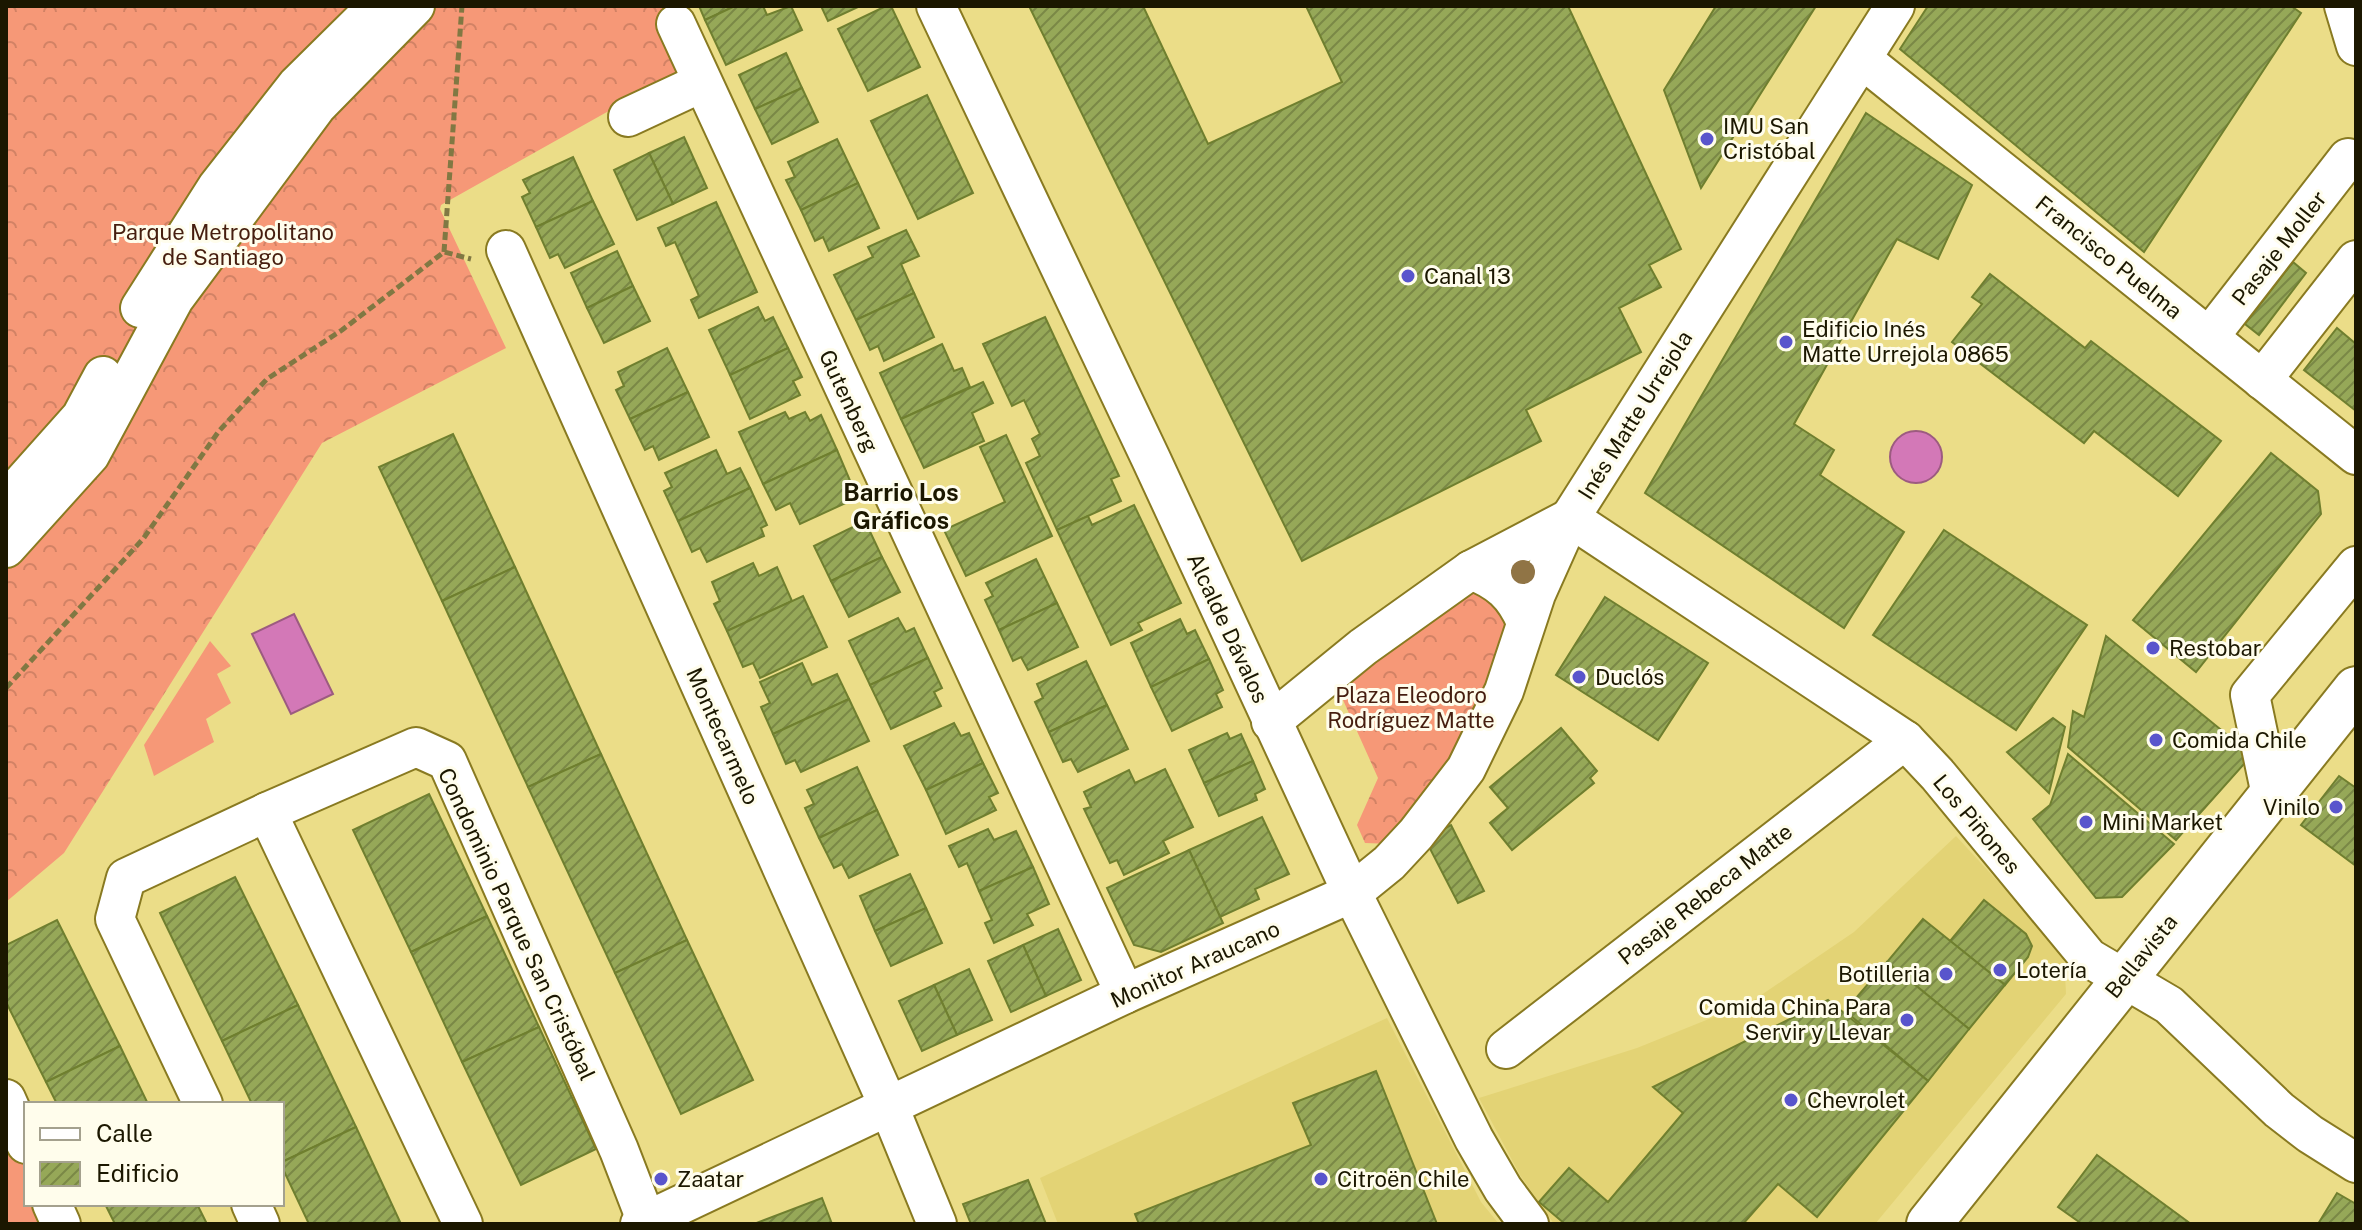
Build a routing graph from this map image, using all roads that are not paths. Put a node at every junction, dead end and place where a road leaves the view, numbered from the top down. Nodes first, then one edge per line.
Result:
1 (377, 6) edge
2 (415, 6) edge
3 (1895, 6) edge
4 (2344, 6) edge
5 (944, 11) edge
6 (676, 24) dead end
7 (2356, 46) edge
8 (1862, 59) junction
9 (701, 83) junction
10 (628, 117) dead end
11 (2348, 158) dead end
12 (2356, 260) edge
13 (493, 261) road end
14 (2209, 337) junction
15 (2262, 380) junction
16 (2356, 455) edge
17 (6, 501) edge
18 (1570, 518) junction
19 (6, 548) edge
20 (2356, 566) edge
21 (1471, 570) junction
22 (1526, 622) junction
23 (2353, 696) edge
24 (1271, 722) junction
25 (1905, 740) junction
26 (2271, 795) junction
27 (267, 812) junction
28 (1352, 893) junction
29 (2123, 978) junction
30 (1125, 994) junction
31 (1506, 1049) dead end
32 (6, 1099) edge
33 (202, 1102) edge
34 (889, 1107) junction
35 (24, 1140) edge
36 (2356, 1163) edge
37 (643, 1222) edge
38 (463, 1224) edge
39 (937, 1224) edge
40 (1529, 1224) edge
41 (1929, 1224) edge

1 - 17 street
2 - 19 street
3 - 8 street, Inés Matte Urrejola
4 - 7 street
5 - 24 street, Alcalde Dávalos
6 - 9 street, Gutenberg
8 - 14 street, Francisco Puelma
8 - 18 street, Inés Matte Urrejola
9 - 10 street
9 - 30 street, Gutenberg
11 - 14 street, Pasaje Moller
12 - 15 street
13 - 34 street, Montecarmelo
14 - 15 street, Francisco Puelma
15 - 16 street, Francisco Puelma
18 - 21 street, Inés Matte Urrejola
18 - 22 street, Monitor Araucano
18 - 25 street, Los Piñones
20 - 26 street
21 - 22 street
21 - 24 street, Inés Matte Urrejola
22 - 28 street, Monitor Araucano
23 - 26 main road, Bellavista
24 - 28 street, Alcalde Dávalos
25 - 29 street, Los Piñones
25 - 31 street, Pasaje Rebeca Matte
26 - 29 main road, Bellavista
27 - 33 street, Condominio Parque San Cristóbal
27 - 37 street, Condominio Parque San Cristóbal
27 - 38 street
28 - 30 street, Monitor Araucano
28 - 40 street, Alcalde Dávalos
29 - 36 street, Los Piñones
29 - 41 main road, Bellavista
30 - 34 street, Monitor Araucano
32 - 35 street
34 - 37 street, Monitor Araucano
34 - 39 street, Montecarmelo

